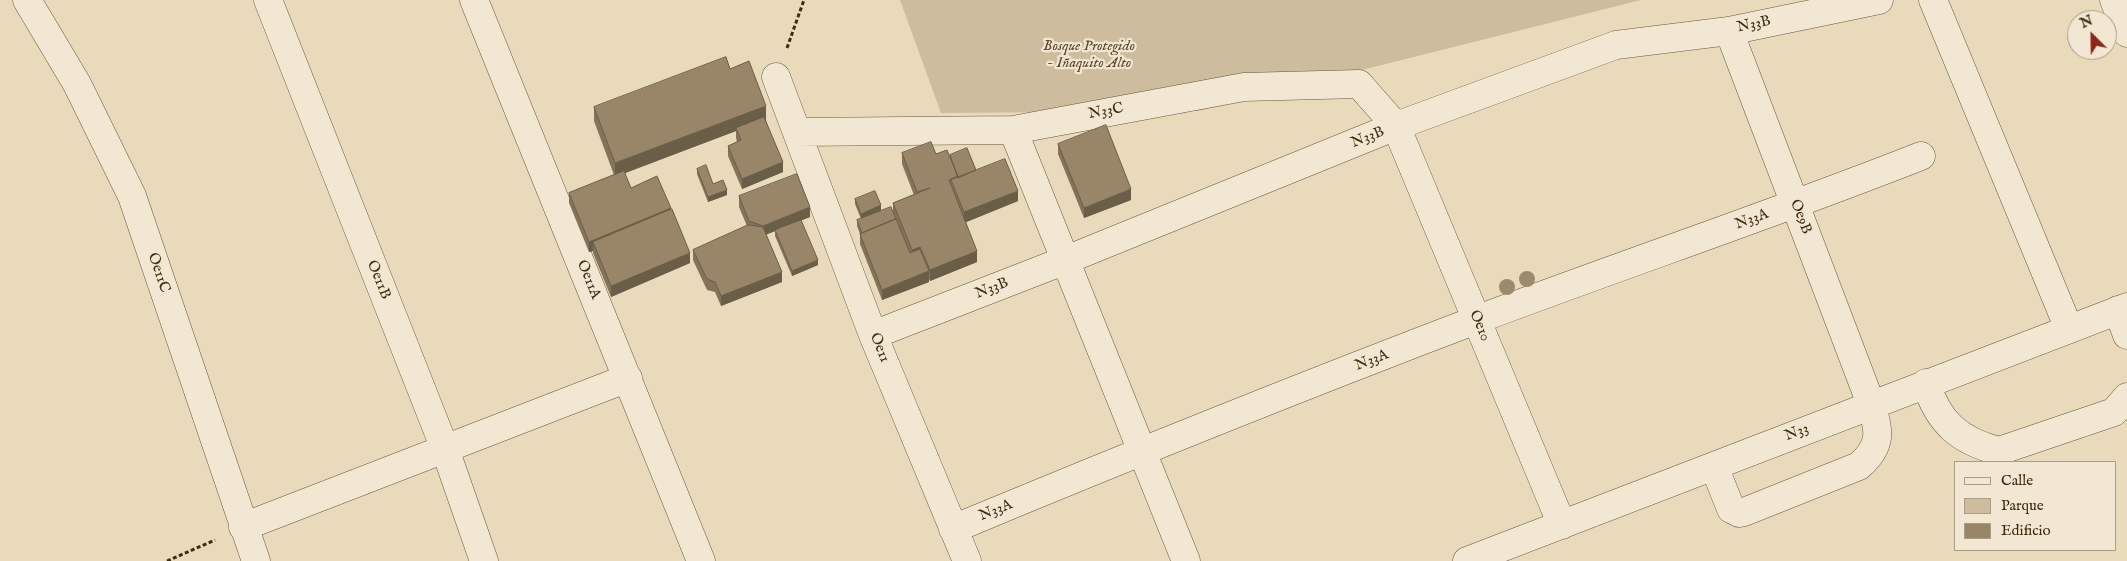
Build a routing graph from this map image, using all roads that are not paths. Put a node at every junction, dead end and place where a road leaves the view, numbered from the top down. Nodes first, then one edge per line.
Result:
1 (27, 0) edge
2 (268, 0) edge
3 (474, 0) edge
4 (1879, 0) edge
5 (1933, 0) edge
6 (2114, 0) edge
7 (1729, 31) junction
8 (2127, 32) edge
9 (776, 77) road end
10 (1396, 126) junction
11 (1013, 130) junction
12 (797, 132) junction
13 (1921, 156) dead end
14 (1795, 205) junction
15 (1066, 260) junction
16 (2124, 317) edge
17 (1477, 320) junction
18 (2069, 329) junction
19 (873, 335) junction
20 (628, 378) junction
21 (1926, 383) junction
22 (2127, 397) edge
23 (1871, 404) junction
24 (445, 449) junction
25 (1142, 451) junction
26 (1714, 466) junction
27 (1562, 525) junction
28 (244, 527) junction
29 (953, 529) junction
30 (256, 561) edge
31 (484, 561) edge
32 (701, 561) edge
33 (967, 561) edge
34 (1186, 561) edge
35 (1466, 561) edge

1 - 28 street, Oe11C
2 - 24 street, Oe11B
3 - 20 street, Oe11A
4 - 7 street, N33B
5 - 18 street
6 - 8 street
7 - 10 street, N33B
7 - 14 street, Oe9B
9 - 12 street, Oe11
10 - 11 street, N33C
10 - 15 street, N33B
10 - 17 street, Oe10
11 - 12 street, N33C
11 - 15 street
12 - 19 street, Oe11
13 - 14 street, N33A
14 - 17 street, N33A
14 - 23 street, Oe9B
15 - 19 street, N33B
15 - 25 street
16 - 18 street, N33
17 - 25 street, N33A
17 - 27 street, Oe10
18 - 21 street, N33
19 - 29 street, Oe11
20 - 24 street
20 - 32 street, Oe11A
21 - 22 street
21 - 23 street, N33
23 - 26 street, N33
23 - 26 street, Oe9B
24 - 28 street
24 - 31 street, Oe11B
25 - 29 street, N33A
25 - 34 street
26 - 27 street, N33
27 - 35 street, N33
28 - 30 street, Oe11C
29 - 33 street, Oe11

